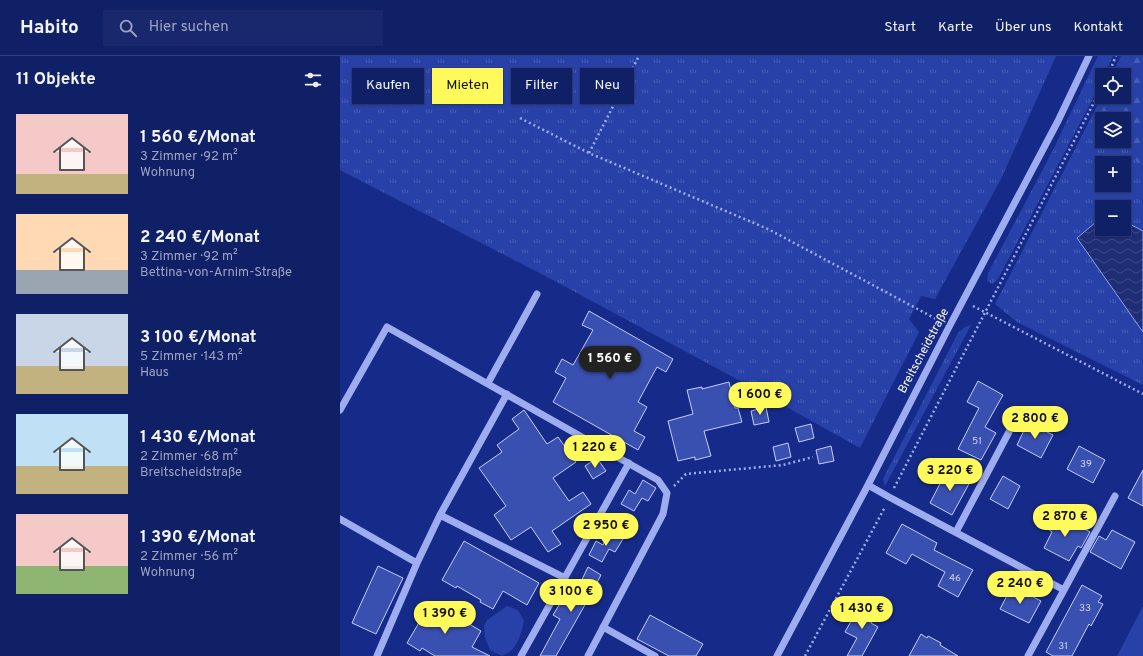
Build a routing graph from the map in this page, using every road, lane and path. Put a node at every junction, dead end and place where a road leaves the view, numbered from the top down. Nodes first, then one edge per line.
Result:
1 (639, 56) edge
2 (1089, 56) edge
3 (1116, 56) edge
4 (1111, 68) edge
5 (1095, 101) edge
6 (520, 118) dead end
7 (589, 153) junction
8 (537, 294) dead end
9 (963, 302) junction
10 (986, 312) junction
11 (978, 326) dead end
12 (949, 327) junction
13 (488, 383) junction
14 (507, 394) junction
15 (1143, 394) edge
16 (340, 410) edge
17 (1009, 432) dead end
18 (813, 458) dead end
19 (629, 463) junction
20 (868, 485) junction
21 (667, 493) junction
22 (1115, 496) dead end
23 (440, 515) junction
24 (340, 519) edge
25 (956, 532) junction
26 (417, 563) junction
27 (565, 578) junction
28 (1064, 590) junction
29 (603, 627) junction
30 (377, 656) edge
31 (521, 656) edge
32 (588, 656) edge
33 (655, 656) edge
34 (777, 656) edge
35 (1028, 656) edge

1 - 7 path
2 - 9 street, Breitscheidstraße
3 - 4 path
5 - 10 path
6 - 7 path
7 - 12 path
8 - 13 street
9 - 10 path
9 - 12 street, Breitscheidstraße
10 - 11 path
10 - 15 path
12 - 20 street, Breitscheidstraße
13 - 14 street
13 - 16 street
14 - 19 street
14 - 23 street
17 - 25 street
18 - 21 path
19 - 21 street
19 - 27 street
20 - 25 street
20 - 34 street, Breitscheidstraße
21 - 29 street
22 - 28 street
23 - 26 street
23 - 27 street
24 - 26 street
25 - 28 street
26 - 30 street
27 - 31 street
28 - 35 street
29 - 32 street
29 - 33 street

